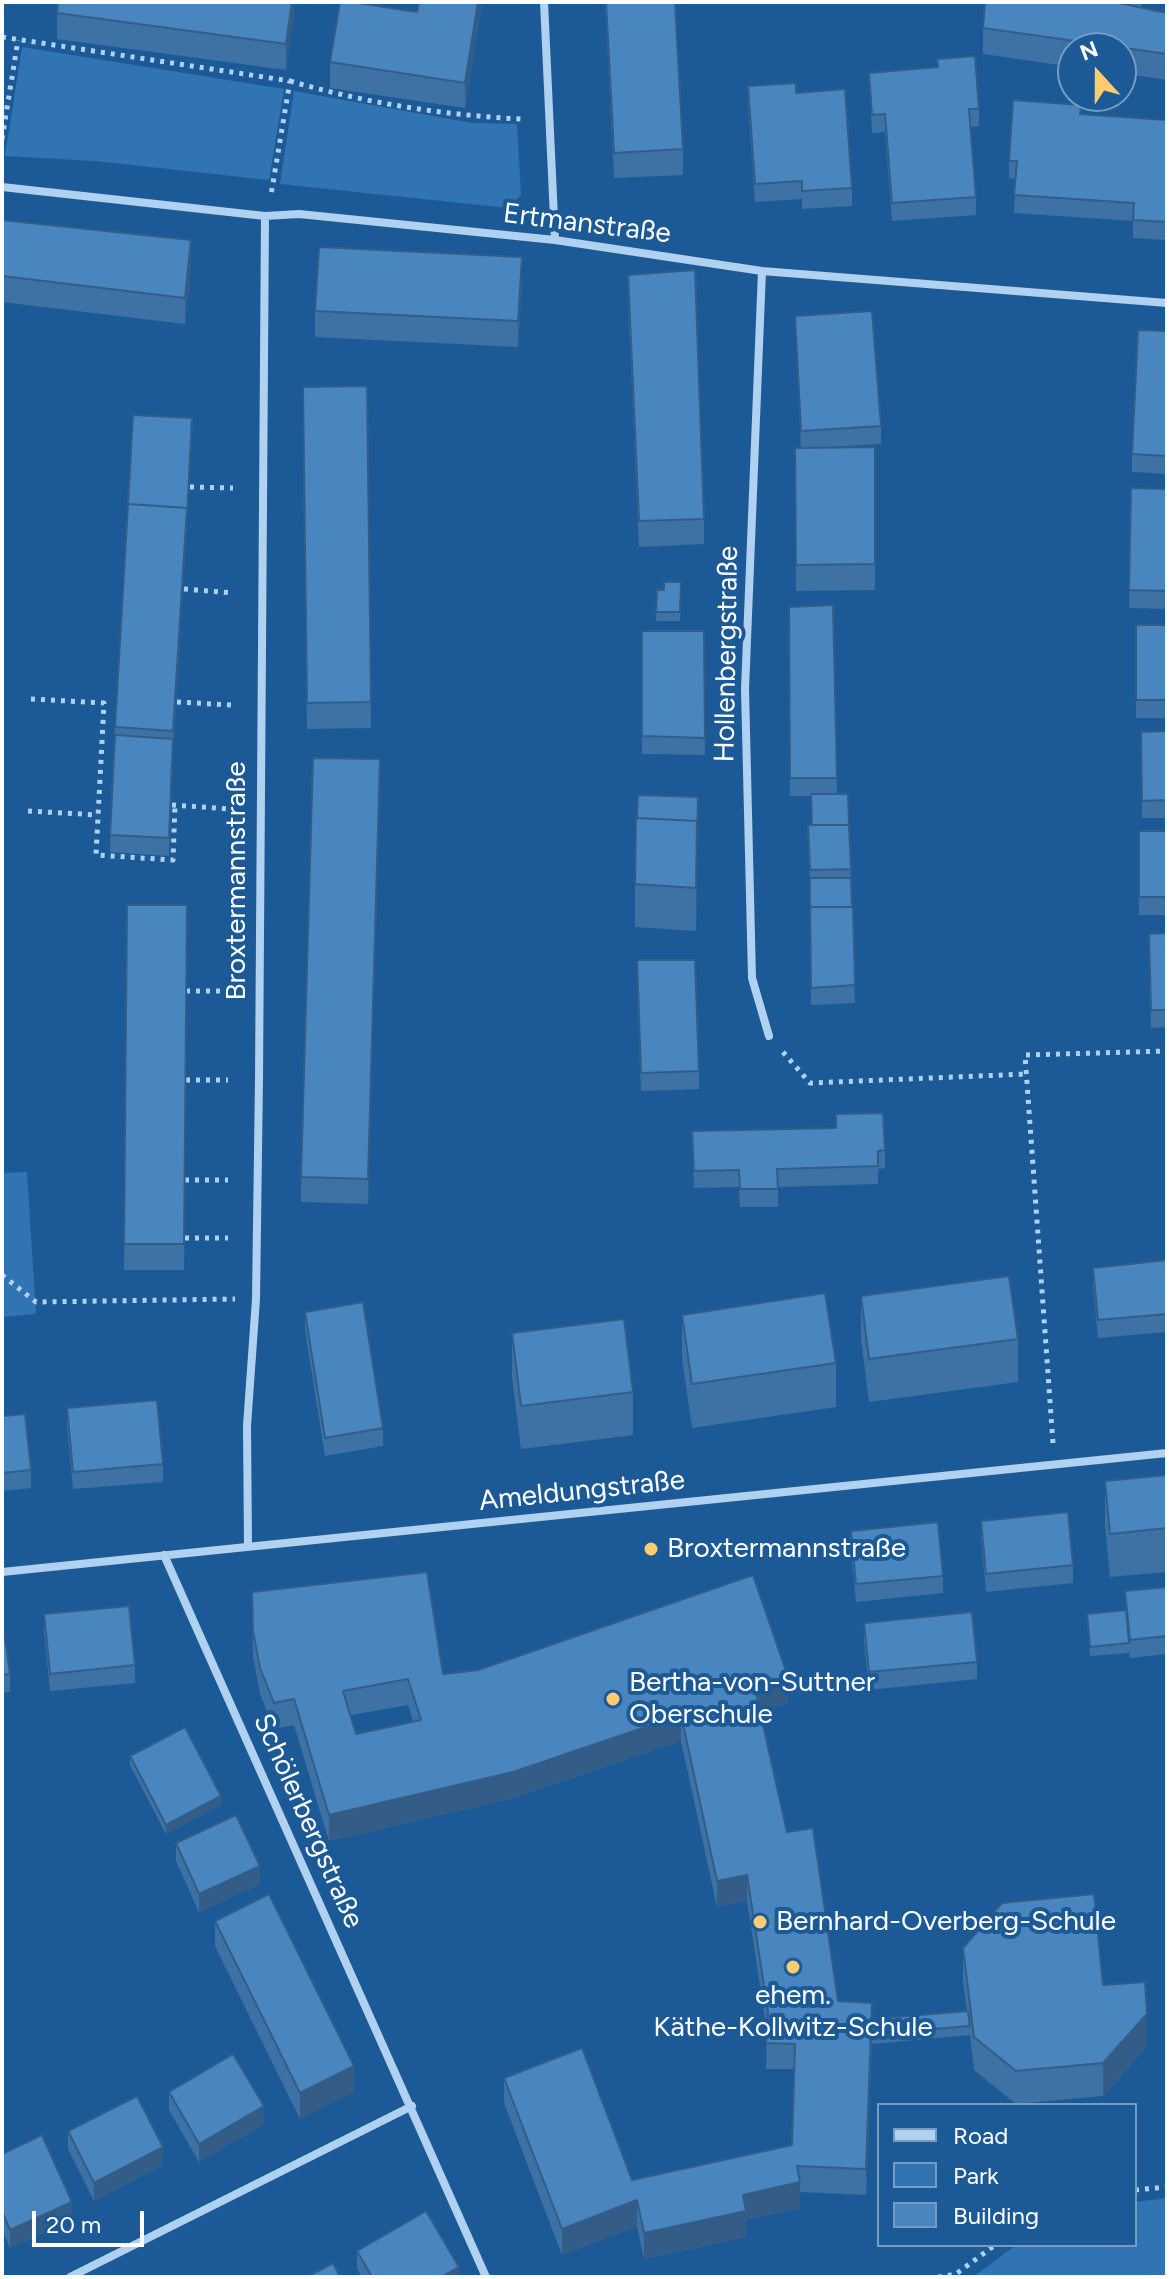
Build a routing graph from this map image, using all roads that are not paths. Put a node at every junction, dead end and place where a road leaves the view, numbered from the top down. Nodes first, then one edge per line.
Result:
1 (544, 2) edge
2 (2, 187) edge
3 (265, 216) junction
4 (555, 240) junction
5 (762, 271) junction
6 (1167, 303) edge
7 (769, 1036) road end
8 (1167, 1453) edge
9 (248, 1545) junction
10 (164, 1555) junction
11 (2, 1572) edge
12 (412, 2106) junction
13 (70, 2277) edge
14 (486, 2277) edge

1 - 4 street
2 - 3 street, Ertmanstraße
3 - 4 street, Ertmanstraße
3 - 9 street, Broxtermannstraße
4 - 5 street, Ertmanstraße
5 - 6 street, Ertmanstraße
5 - 7 street, Hollenbergstraße
8 - 9 street, Ameldungstraße
9 - 10 street, Ameldungstraße
10 - 11 street, Ameldungstraße
10 - 12 street, Schölerbergstraße
12 - 13 street
12 - 14 street, Schölerbergstraße

